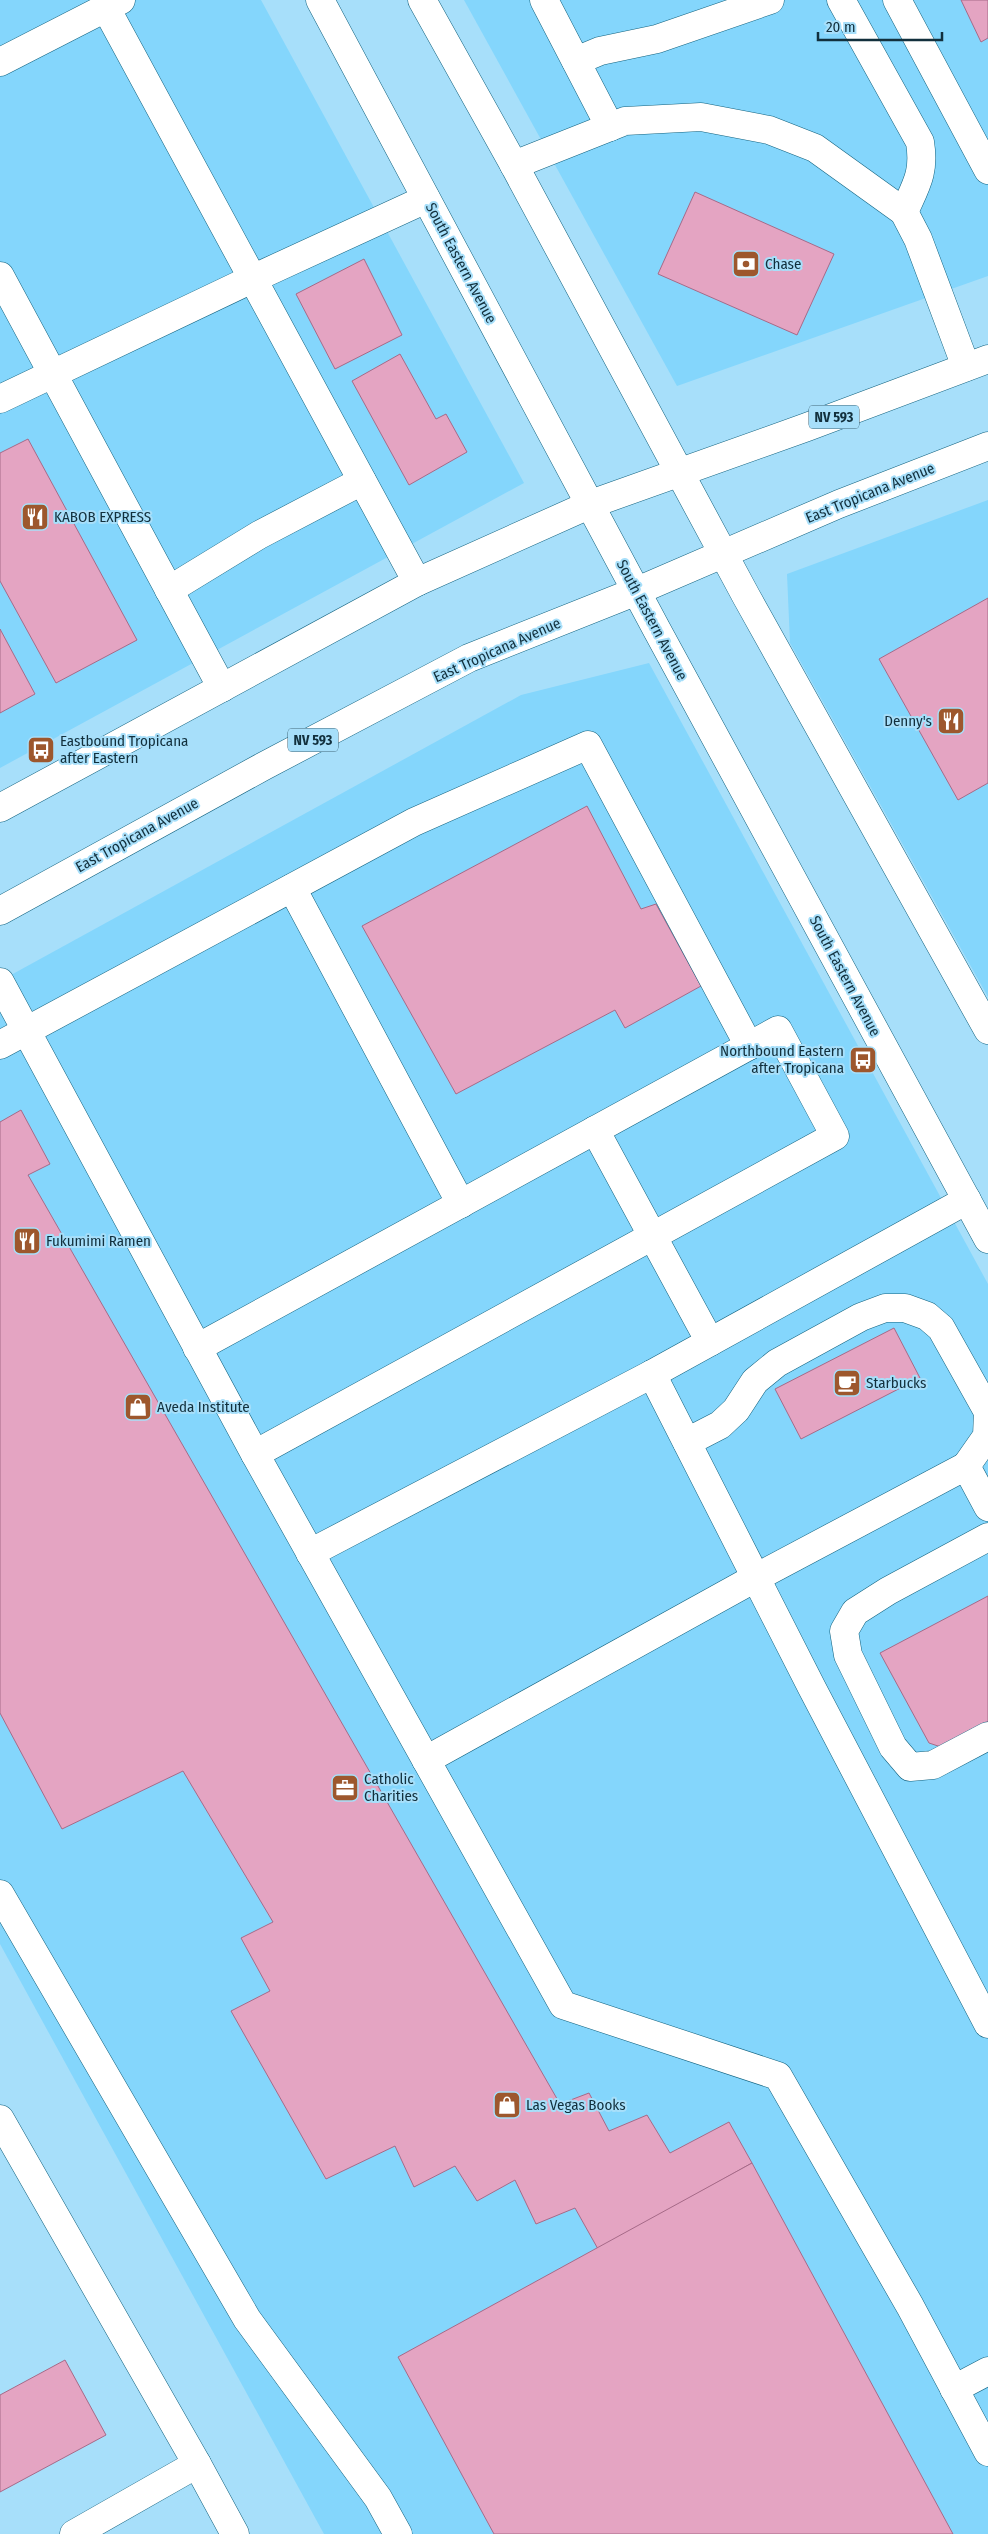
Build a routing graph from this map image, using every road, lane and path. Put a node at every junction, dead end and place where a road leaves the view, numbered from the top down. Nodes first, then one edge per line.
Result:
1 (320, 0) edge
2 (544, 0) edge
3 (770, 0) edge
4 (841, 0) edge
5 (897, 0) edge
6 (429, 2) edge
7 (114, 4) edge
8 (576, 61) junction
9 (0, 62) edge
10 (610, 127) junction
11 (514, 165) junction
12 (988, 170) edge
13 (426, 199) junction
14 (904, 212) junction
15 (0, 276) edge
16 (252, 279) junction
17 (977, 363) edge
18 (52, 372) junction
19 (0, 399) edge
20 (988, 446) edge
21 (680, 472) junction
22 (362, 482) junction
23 (591, 504) junction
24 (723, 554) junction
25 (417, 582) junction
26 (169, 590) junction
27 (637, 591) junction
28 (222, 688) junction
29 (0, 808) edge
30 (292, 888) junction
31 (0, 911) edge
32 (0, 982) edge
33 (26, 1030) junction
34 (988, 1030) edge
35 (0, 1045) edge
36 (749, 1046) junction
37 (595, 1130) junction
38 (967, 1200) junction
39 (461, 1204) junction
40 (652, 1236) junction
41 (988, 1238) edge
42 (710, 1342) junction
43 (196, 1348) junction
44 (652, 1374) junction
45 (687, 1442) junction
46 (255, 1454) junction
47 (966, 1466) junction
48 (988, 1507) edge
49 (988, 1537) edge
50 (310, 1553) junction
51 (757, 1577) junction
52 (988, 1736) edge
53 (426, 1760) junction
54 (0, 1894) edge
55 (988, 2024) edge
56 (0, 2120) edge
57 (988, 2371) edge
58 (954, 2390) junction
59 (988, 2452) edge
60 (197, 2464) junction
61 (74, 2534) edge
62 (235, 2534) edge
63 (398, 2534) edge

1 - 13 main road, South Eastern Avenue
2 - 8 main road
3 - 8 main road
4 - 14 main road
5 - 12 main road
6 - 11 main road
7 - 9 main road
7 - 16 main road
8 - 10 main road
10 - 11 main road
10 - 14 main road
11 - 21 main road
13 - 16 main road
13 - 23 main road, South Eastern Avenue
14 - 17 main road
15 - 18 main road
16 - 18 main road
16 - 22 main road
17 - 21 main road, NV 593
18 - 19 main road
18 - 26 main road
20 - 24 main road, East Tropicana Avenue / NV 593
21 - 23 main road, NV 593
21 - 24 main road
22 - 25 main road
22 - 26 main road
23 - 25 main road, NV 593
23 - 27 main road, South Eastern Avenue
24 - 27 main road, East Tropicana Avenue / NV 593
24 - 34 main road
25 - 28 main road, NV 593
26 - 28 main road
27 - 31 main road, East Tropicana Avenue / NV 593
27 - 38 main road, South Eastern Avenue
28 - 29 main road, NV 593
30 - 33 main road
30 - 36 main road
30 - 39 main road
32 - 33 main road
33 - 35 main road
33 - 43 main road
36 - 37 main road
36 - 40 main road
37 - 39 main road
37 - 40 main road
38 - 41 main road, South Eastern Avenue
38 - 42 main road
39 - 43 main road
40 - 42 main road
40 - 46 main road
42 - 44 main road
43 - 46 main road
44 - 45 main road
44 - 50 main road
45 - 47 main road
45 - 51 main road
46 - 50 main road
47 - 48 main road
47 - 51 main road
49 - 52 main road
50 - 53 main road
51 - 53 main road
51 - 55 main road
53 - 58 main road
54 - 63 main road
56 - 60 main road
57 - 58 main road
58 - 59 main road
60 - 61 main road
60 - 62 main road

